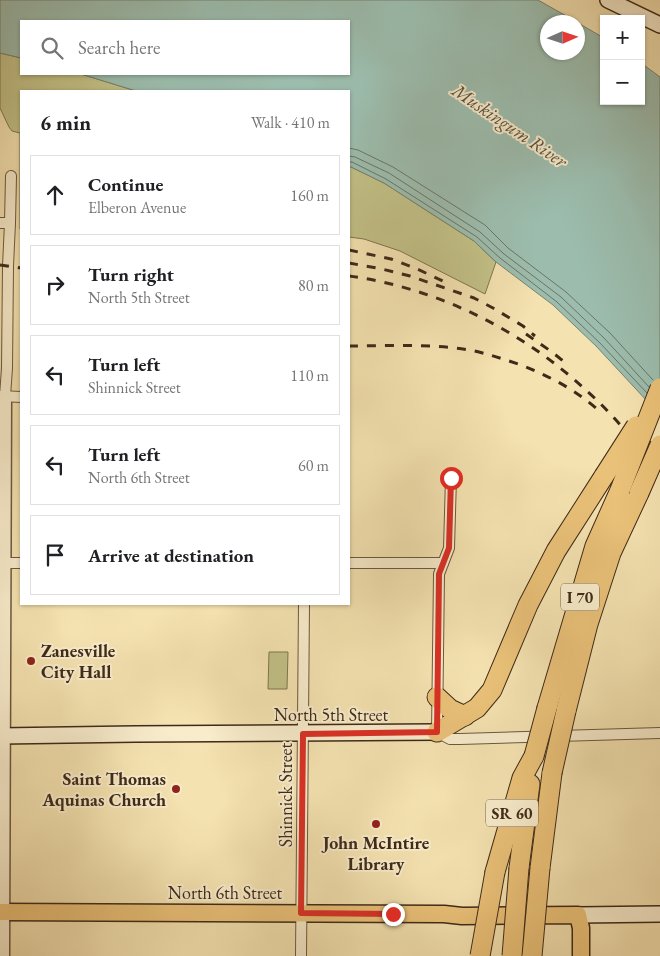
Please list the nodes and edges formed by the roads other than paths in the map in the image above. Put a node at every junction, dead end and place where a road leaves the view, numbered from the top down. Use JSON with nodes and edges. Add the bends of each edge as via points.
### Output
{"nodes":[{"id":1,"x":608,"y":0,"type":"edge"},
{"id":2,"x":660,"y":25,"type":"edge"},
{"id":3,"x":11,"y":176,"type":"dead end"},
{"id":4,"x":5,"y":223,"type":"edge"},
{"id":5,"x":659,"y":391,"type":"edge"},
{"id":6,"x":3,"y":396,"type":"edge"},
{"id":7,"x":20,"y":397,"type":"edge"},
{"id":8,"x":660,"y":445,"type":"edge"},
{"id":9,"x":451,"y":478,"type":"dead end"},
{"id":10,"x":3,"y":563,"type":"edge"},
{"id":11,"x":20,"y":563,"type":"edge"},
{"id":12,"x":350,"y":563,"type":"edge"},
{"id":13,"x":443,"y":563,"type":"junction"},
{"id":14,"x":304,"y":605,"type":"edge"},
{"id":15,"x":437,"y":697,"type":"junction"},
{"id":16,"x":465,"y":716,"type":"junction"},
{"id":17,"x":437,"y":732,"type":"junction"},
{"id":18,"x":303,"y":734,"type":"junction"},
{"id":19,"x":660,"y":734,"type":"edge"},
{"id":20,"x":2,"y":736,"type":"edge"},
{"id":21,"x":534,"y":756,"type":"junction"},
{"id":22,"x":1,"y":912,"type":"edge"},
{"id":23,"x":301,"y":913,"type":"junction"},
{"id":24,"x":660,"y":914,"type":"edge"},
{"id":25,"x":578,"y":915,"type":"junction"},
{"id":26,"x":3,"y":956,"type":"edge"},
{"id":27,"x":301,"y":956,"type":"edge"},
{"id":28,"x":480,"y":956,"type":"edge"},
{"id":29,"x":512,"y":956,"type":"edge"},
{"id":30,"x":532,"y":956,"type":"edge"},
{"id":31,"x":581,"y":956,"type":"edge"}],
"edges":[{"from":1,"to":2,"type":"main road"},
{"from":3,"to":4,"type":"street"},
{"from":4,"to":6,"type":"street","via":[[7,368]]},
{"from":5,"to":16,"type":"highway","bridge":true,"via":[[552,559],[528,605],[492,690],[477,708]]},
{"from":5,"to":21,"type":"highway","number":"I 70","bridge":true,"via":[[595,546]]},
{"from":6,"to":7,"type":"street"},
{"from":6,"to":10,"type":"street"},
{"from":8,"to":30,"type":"highway","number":"I 70","bridge":true,"via":[[611,553],[588,624],[566,710],[552,773]]},
{"from":9,"to":13,"type":"street","via":[[449,548]]},
{"from":10,"to":11,"type":"street"},
{"from":10,"to":20,"type":"street"},
{"from":12,"to":13,"type":"street"},
{"from":13,"to":15,"type":"street","via":[[439,574]]},
{"from":14,"to":18,"type":"street","name":"Shinnick Street"},
{"from":15,"to":16,"type":"highway","via":[[450,709]]},
{"from":15,"to":17,"type":"street"},
{"from":16,"to":17,"type":"highway"},
{"from":17,"to":18,"type":"main road","name":"North 5th Street"},
{"from":17,"to":19,"type":"street","name":"North 5th Street","via":[[450,739]]},
{"from":18,"to":20,"type":"main road","name":"North 5th Street"},
{"from":18,"to":23,"type":"street","name":"Shinnick Street"},
{"from":20,"to":22,"type":"street"},
{"from":21,"to":28,"type":"highway","number":"SR 60","bridge":true,"via":[[522,778],[495,872]]},
{"from":21,"to":29,"type":"highway","number":"I 70","bridge":true,"via":[[519,868]]},
{"from":22,"to":23,"type":"main road","name":"North 6th Street"},
{"from":22,"to":26,"type":"street"},
{"from":23,"to":25,"type":"main road","name":"North 6th Street"},
{"from":23,"to":27,"type":"street","name":"Shinnick Street"},
{"from":24,"to":25,"type":"main road","name":"North 6th Street"},
{"from":25,"to":31,"type":"main road"}]}
